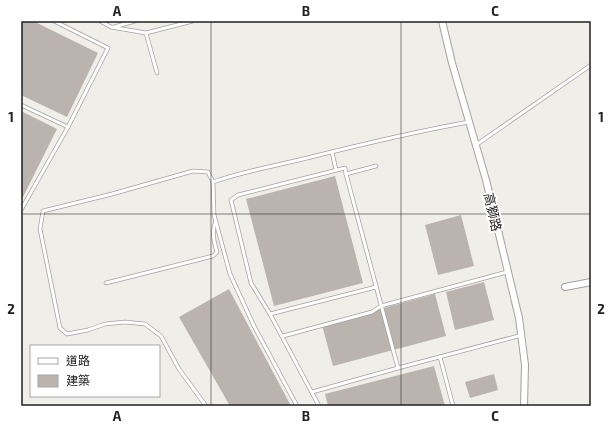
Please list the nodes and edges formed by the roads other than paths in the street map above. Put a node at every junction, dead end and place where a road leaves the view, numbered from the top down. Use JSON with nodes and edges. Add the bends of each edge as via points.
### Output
{"nodes":[{"id":1,"x":54,"y":21,"type":"edge"},
{"id":2,"x":100,"y":21,"type":"edge"},
{"id":3,"x":135,"y":21,"type":"edge"},
{"id":4,"x":193,"y":21,"type":"edge"},
{"id":5,"x":442,"y":21,"type":"edge"},
{"id":6,"x":111,"y":27,"type":"junction"},
{"id":7,"x":146,"y":33,"type":"junction"},
{"id":8,"x":591,"y":66,"type":"edge"},
{"id":9,"x":157,"y":73,"type":"dead end"},
{"id":10,"x":21,"y":105,"type":"edge"},
{"id":11,"x":469,"y":122,"type":"junction"},
{"id":12,"x":68,"y":127,"type":"junction"},
{"id":13,"x":476,"y":145,"type":"junction"},
{"id":14,"x":332,"y":152,"type":"junction"},
{"id":15,"x":376,"y":166,"type":"dead end"},
{"id":16,"x":336,"y":170,"type":"junction"},
{"id":17,"x":346,"y":174,"type":"junction"},
{"id":18,"x":213,"y":182,"type":"junction"},
{"id":19,"x":21,"y":210,"type":"edge"},
{"id":20,"x":216,"y":221,"type":"junction"},
{"id":21,"x":507,"y":272,"type":"junction"},
{"id":22,"x":591,"y":282,"type":"edge"},
{"id":23,"x":106,"y":283,"type":"dead end"},
{"id":24,"x":376,"y":287,"type":"junction"},
{"id":25,"x":565,"y":287,"type":"dead end"},
{"id":26,"x":381,"y":306,"type":"junction"},
{"id":27,"x":270,"y":314,"type":"junction"},
{"id":28,"x":522,"y":335,"type":"junction"},
{"id":29,"x":282,"y":336,"type":"junction"},
{"id":30,"x":440,"y":357,"type":"junction"},
{"id":31,"x":398,"y":368,"type":"junction"},
{"id":32,"x":312,"y":392,"type":"junction"},
{"id":33,"x":206,"y":406,"type":"edge"},
{"id":34,"x":297,"y":406,"type":"edge"},
{"id":35,"x":319,"y":406,"type":"edge"},
{"id":36,"x":453,"y":406,"type":"edge"},
{"id":37,"x":524,"y":406,"type":"edge"}],
"edges":[{"from":1,"to":12,"type":"lane","via":[[108,48]]},
{"from":2,"to":6,"type":"lane"},
{"from":3,"to":6,"type":"lane"},
{"from":4,"to":7,"type":"lane"},
{"from":5,"to":11,"type":"street","name":"高獅路"},
{"from":6,"to":7,"type":"lane"},
{"from":7,"to":9,"type":"lane"},
{"from":8,"to":13,"type":"lane"},
{"from":10,"to":12,"type":"lane"},
{"from":11,"to":13,"type":"street","name":"高獅路"},
{"from":11,"to":14,"type":"lane","via":[[432,128]]},
{"from":12,"to":19,"type":"lane"},
{"from":13,"to":21,"type":"street","name":"高獅路"},
{"from":14,"to":16,"type":"lane"},
{"from":14,"to":18,"type":"lane","via":[[232,175]]},
{"from":15,"to":17,"type":"lane"},
{"from":16,"to":17,"type":"lane","via":[[345,168]]},
{"from":16,"to":27,"type":"lane","via":[[238,195],[231,200],[252,283]]},
{"from":17,"to":24,"type":"lane"},
{"from":18,"to":20,"type":"lane"},
{"from":18,"to":33,"type":"lane","via":[[208,172],[193,171],[43,211],[40,229],[60,328],[67,334],[105,324],[144,324],[162,336],[179,369]]},
{"from":20,"to":23,"type":"lane","via":[[213,227],[217,252],[213,256]]},
{"from":20,"to":34,"type":"lane","via":[[230,274],[254,326]]},
{"from":21,"to":26,"type":"lane"},
{"from":21,"to":28,"type":"street","name":"高獅路"},
{"from":22,"to":25,"type":"street"},
{"from":24,"to":26,"type":"lane"},
{"from":24,"to":27,"type":"lane"},
{"from":26,"to":29,"type":"lane","via":[[372,312]]},
{"from":26,"to":31,"type":"lane"},
{"from":27,"to":29,"type":"lane"},
{"from":28,"to":30,"type":"lane"},
{"from":28,"to":37,"type":"street","name":"高獅路","via":[[525,365]]},
{"from":29,"to":32,"type":"lane"},
{"from":30,"to":31,"type":"lane"},
{"from":30,"to":36,"type":"lane"},
{"from":31,"to":32,"type":"lane"},
{"from":32,"to":35,"type":"lane"}]}
